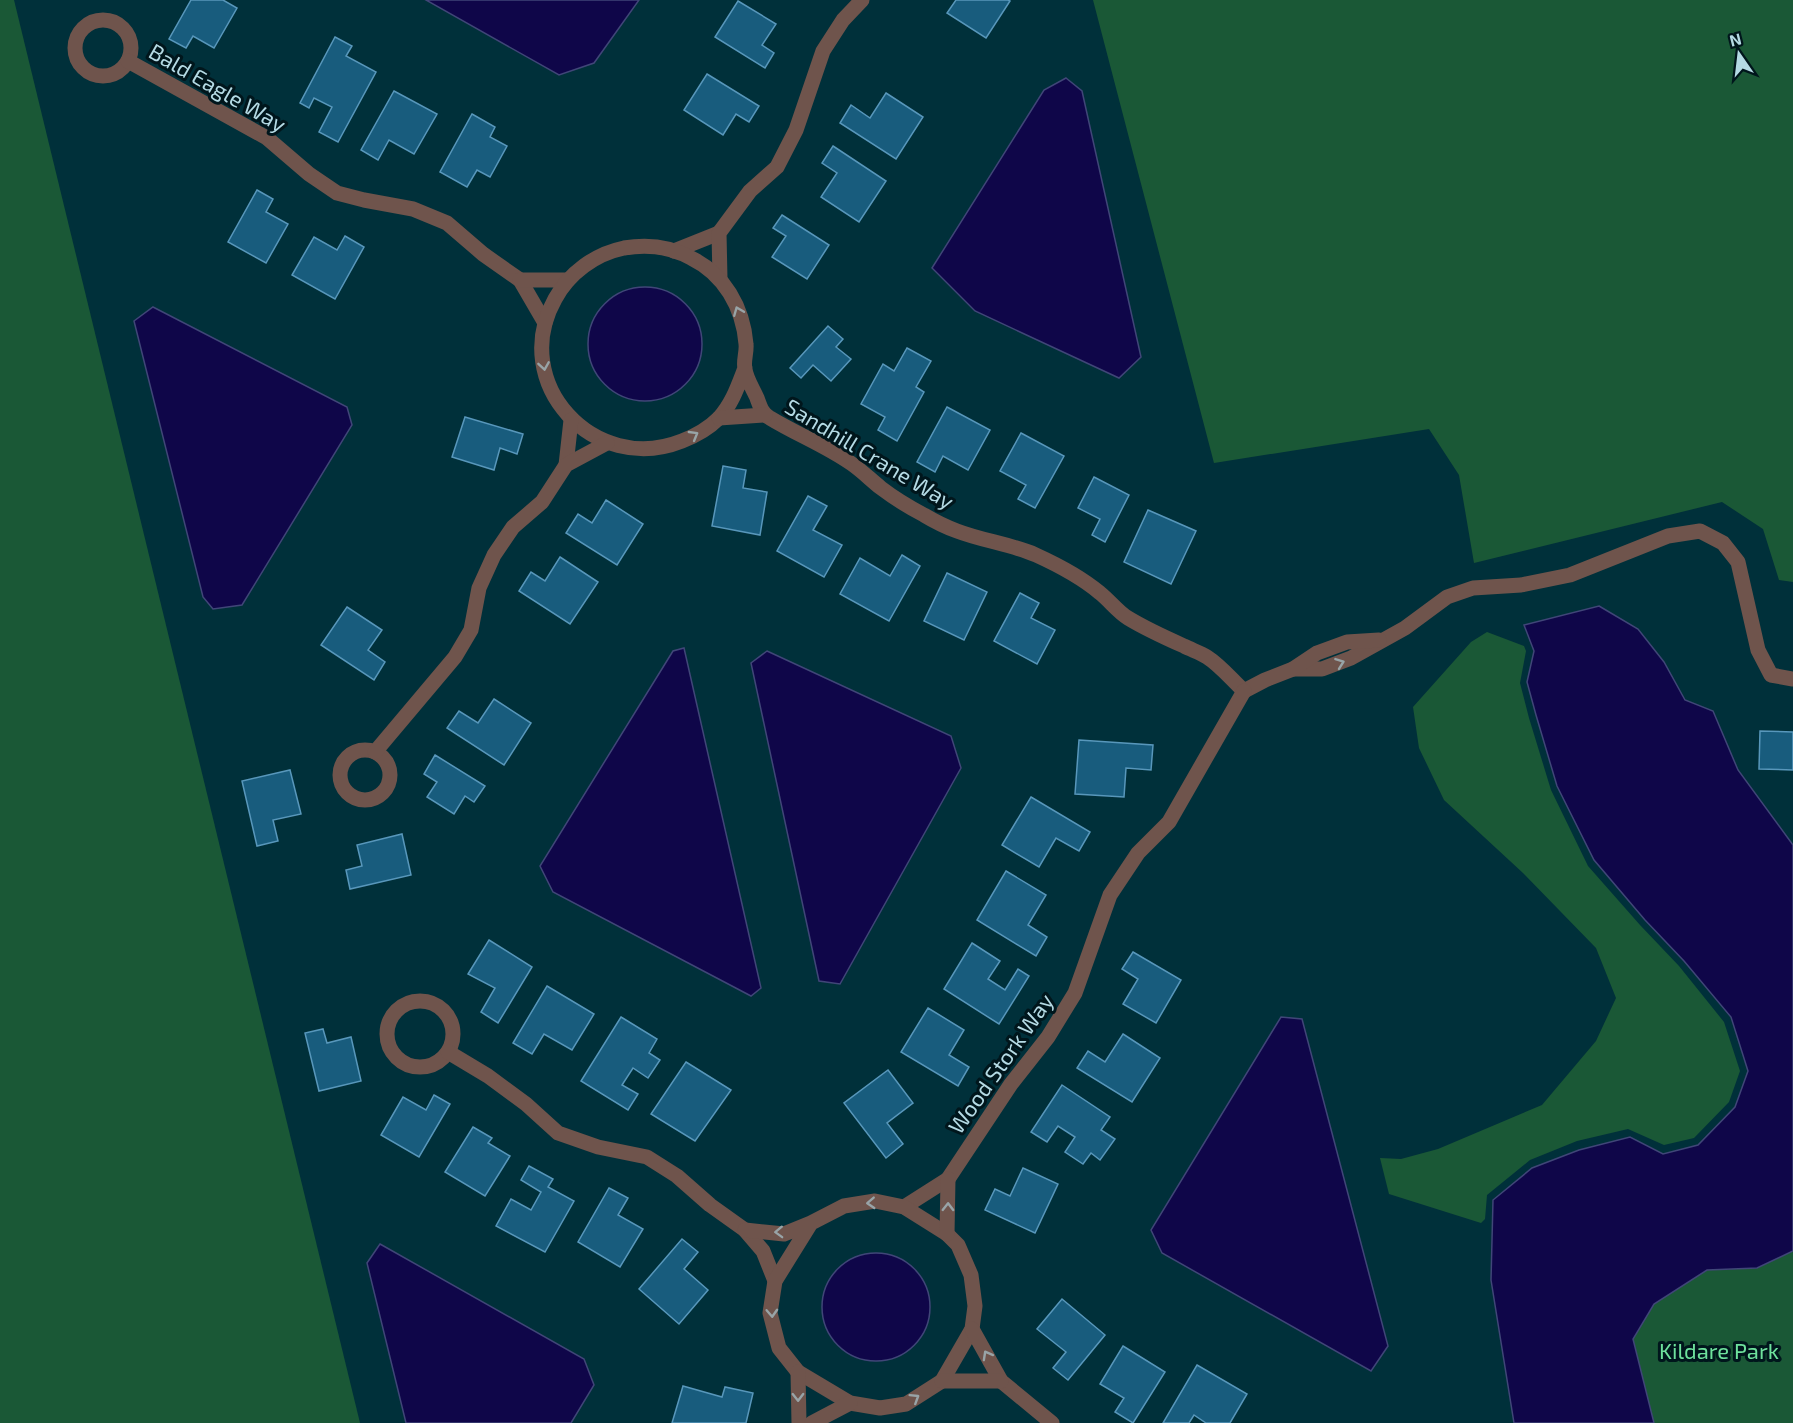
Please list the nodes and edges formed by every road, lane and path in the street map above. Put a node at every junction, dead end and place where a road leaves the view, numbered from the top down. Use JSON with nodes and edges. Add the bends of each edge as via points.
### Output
{"nodes":[{"id":1,"x":862,"y":0,"type":"edge"},
{"id":2,"x":128,"y":61,"type":"dead end"},
{"id":3,"x":719,"y":233,"type":"junction"},
{"id":4,"x":674,"y":250,"type":"junction"},
{"id":5,"x":720,"y":279,"type":"junction"},
{"id":6,"x":520,"y":280,"type":"junction"},
{"id":7,"x":568,"y":280,"type":"junction"},
{"id":8,"x":545,"y":323,"type":"junction"},
{"id":9,"x":744,"y":368,"type":"junction"},
{"id":10,"x":765,"y":415,"type":"junction"},
{"id":11,"x":719,"y":418,"type":"junction"},
{"id":12,"x":571,"y":420,"type":"junction"},
{"id":13,"x":608,"y":443,"type":"junction"},
{"id":14,"x":566,"y":465,"type":"junction"},
{"id":15,"x":1793,"y":679,"type":"edge"},
{"id":16,"x":1244,"y":691,"type":"junction"},
{"id":17,"x":375,"y":752,"type":"dead end"},
{"id":18,"x":448,"y":1052,"type":"junction"},
{"id":19,"x":948,"y":1179,"type":"junction"},
{"id":20,"x":904,"y":1207,"type":"junction"},
{"id":21,"x":811,"y":1223,"type":"junction"},
{"id":22,"x":745,"y":1230,"type":"junction"},
{"id":23,"x":947,"y":1234,"type":"junction"},
{"id":24,"x":774,"y":1281,"type":"junction"},
{"id":25,"x":972,"y":1329,"type":"junction"},
{"id":26,"x":798,"y":1372,"type":"junction"},
{"id":27,"x":942,"y":1381,"type":"junction"},
{"id":28,"x":1001,"y":1381,"type":"junction"},
{"id":29,"x":850,"y":1403,"type":"junction"},
{"id":30,"x":799,"y":1423,"type":"edge"},
{"id":31,"x":812,"y":1423,"type":"edge"},
{"id":32,"x":1052,"y":1423,"type":"edge"}],
"edges":[{"from":1,"to":3,"type":"street","via":[[823,51],[796,130],[777,167],[750,191]]},
{"from":2,"to":6,"type":"street","name":"Bald Eagle Way","via":[[267,138],[337,193],[413,208],[447,223]]},
{"from":3,"to":4,"type":"street"},
{"from":3,"to":5,"type":"street"},
{"from":4,"to":5,"type":"street"},
{"from":4,"to":7,"type":"street","via":[[642,246],[611,252],[592,260]]},
{"from":9,"to":5,"type":"street","one_way":true,"via":[[742,321]]},
{"from":6,"to":7,"type":"street"},
{"from":6,"to":8,"type":"street","name":"Bald Eagle Way"},
{"from":7,"to":8,"type":"street"},
{"from":8,"to":12,"type":"street","one_way":true,"via":[[545,375],[555,399]]},
{"from":9,"to":10,"type":"street","name":"Sandhill Crane Way"},
{"from":9,"to":11,"type":"street","via":[[735,395]]},
{"from":10,"to":11,"type":"street"},
{"from":10,"to":16,"type":"street","name":"Sandhill Crane Way","via":[[851,463],[883,490],[958,532],[1033,553],[1065,568],[1125,617],[1207,657]]},
{"from":13,"to":11,"type":"street","one_way":true,"via":[[637,450],[667,447],[695,436]]},
{"from":12,"to":13,"type":"street"},
{"from":12,"to":14,"type":"street"},
{"from":13,"to":14,"type":"street"},
{"from":14,"to":17,"type":"street","via":[[542,502],[513,527],[494,555],[479,588],[471,630],[455,657]]},
{"from":15,"to":16,"type":"street","via":[[1771,675],[1758,650],[1738,562],[1723,543],[1700,531],[1668,537],[1570,575],[1521,585],[1473,588],[1447,597],[1406,628],[1351,658],[1322,669],[1293,669]]},
{"from":16,"to":19,"type":"street","name":"Wood Stork Way","via":[[1169,822],[1138,853],[1110,895],[1076,993]]},
{"from":18,"to":18,"type":"street","via":[[453,1041],[450,1018],[430,1002],[407,1003],[388,1023],[389,1046],[411,1065],[434,1064]]},
{"from":18,"to":22,"type":"street","via":[[488,1076],[558,1134],[647,1157]]},
{"from":19,"to":20,"type":"street","name":"Wood Stork Way"},
{"from":23,"to":19,"type":"street","one_way":true},
{"from":20,"to":21,"type":"street","one_way":true,"via":[[876,1201],[844,1206]]},
{"from":20,"to":23,"type":"street"},
{"from":21,"to":22,"type":"street","one_way":true,"via":[[784,1234]]},
{"from":21,"to":24,"type":"street"},
{"from":22,"to":24,"type":"street","via":[[763,1251]]},
{"from":23,"to":25,"type":"street","via":[[958,1245],[971,1275],[975,1306]]},
{"from":24,"to":26,"type":"street","one_way":true,"via":[[770,1313],[776,1336],[779,1347]]},
{"from":25,"to":27,"type":"street"},
{"from":28,"to":25,"type":"street","one_way":true},
{"from":26,"to":29,"type":"street"},
{"from":26,"to":30,"type":"street","one_way":true},
{"from":27,"to":28,"type":"street"},
{"from":29,"to":27,"type":"street","one_way":true,"via":[[880,1408],[906,1404]]},
{"from":28,"to":32,"type":"street"},
{"from":29,"to":31,"type":"street"}]}
